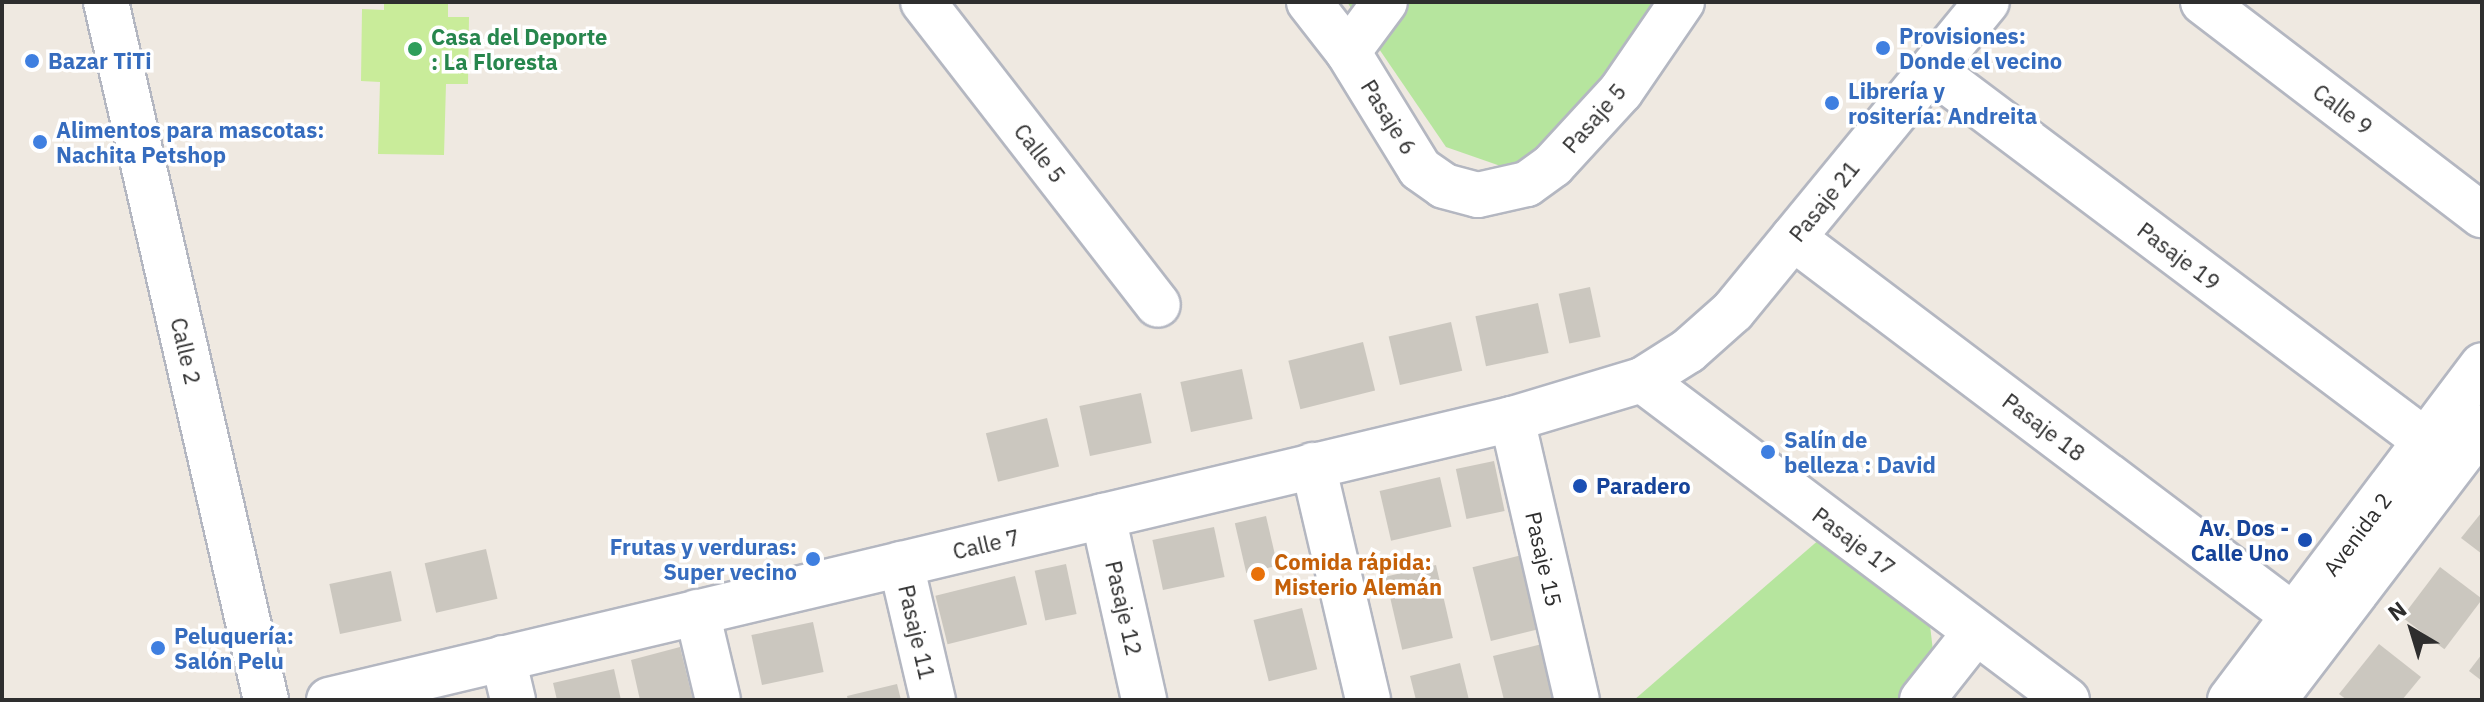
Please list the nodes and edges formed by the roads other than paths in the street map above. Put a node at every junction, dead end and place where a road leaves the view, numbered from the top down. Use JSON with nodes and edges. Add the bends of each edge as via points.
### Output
{"nodes":[{"id":1,"x":106,"y":2,"type":"edge"},
{"id":2,"x":923,"y":2,"type":"edge"},
{"id":3,"x":1309,"y":2,"type":"edge"},
{"id":4,"x":1385,"y":2,"type":"edge"},
{"id":5,"x":1682,"y":2,"type":"edge"},
{"id":6,"x":1987,"y":2,"type":"edge"},
{"id":7,"x":2203,"y":2,"type":"edge"},
{"id":8,"x":1348,"y":52,"type":"junction"},
{"id":9,"x":1932,"y":70,"type":"junction"},
{"id":10,"x":1478,"y":195,"type":"joint"},
{"id":11,"x":2482,"y":215,"type":"edge"},
{"id":12,"x":1793,"y":238,"type":"junction"},
{"id":13,"x":1158,"y":305,"type":"dead end"},
{"id":14,"x":2482,"y":365,"type":"edge"},
{"id":15,"x":1642,"y":380,"type":"junction"},
{"id":16,"x":1512,"y":419,"type":"junction"},
{"id":17,"x":2482,"y":427,"type":"edge"},
{"id":18,"x":2427,"y":442,"type":"junction"},
{"id":19,"x":1313,"y":465,"type":"junction"},
{"id":20,"x":1103,"y":516,"type":"junction"},
{"id":21,"x":901,"y":564,"type":"junction"},
{"id":22,"x":697,"y":612,"type":"junction"},
{"id":23,"x":2294,"y":616,"type":"junction"},
{"id":24,"x":1975,"y":633,"type":"junction"},
{"id":25,"x":503,"y":658,"type":"junction"},
{"id":26,"x":2264,"y":693,"type":"edge"},
{"id":27,"x":266,"y":700,"type":"edge"},
{"id":28,"x":329,"y":700,"type":"edge"},
{"id":29,"x":513,"y":700,"type":"edge"},
{"id":30,"x":718,"y":700,"type":"edge"},
{"id":31,"x":933,"y":700,"type":"edge"},
{"id":32,"x":1144,"y":700,"type":"edge"},
{"id":33,"x":1368,"y":700,"type":"edge"},
{"id":34,"x":1577,"y":700,"type":"edge"},
{"id":35,"x":1922,"y":700,"type":"edge"},
{"id":36,"x":2067,"y":700,"type":"edge"}],
"edges":[{"from":1,"to":27,"type":"street","name":"Calle 2"},
{"from":2,"to":13,"type":"street","name":"Calle 5"},
{"from":3,"to":8,"type":"street","name":"Pasaje 6"},
{"from":4,"to":8,"type":"street"},
{"from":5,"to":10,"type":"street","name":"Pasaje 5","via":[[1621,91],[1553,165],[1527,184]]},
{"from":6,"to":9,"type":"street","name":"Pasaje 21"},
{"from":7,"to":11,"type":"street","name":"Calle 9"},
{"from":8,"to":10,"type":"street","name":"Pasaje 6","via":[[1420,169],[1444,186]]},
{"from":9,"to":12,"type":"street","name":"Pasaje 21"},
{"from":9,"to":18,"type":"street","name":"Pasaje 19"},
{"from":12,"to":15,"type":"street","name":"Pasaje 21","via":[[1712,332]]},
{"from":12,"to":23,"type":"street","name":"Pasaje 18"},
{"from":14,"to":18,"type":"street","name":"Avenida 2"},
{"from":15,"to":16,"type":"street","name":"Calle 7"},
{"from":15,"to":24,"type":"street","name":"Pasaje 17"},
{"from":16,"to":19,"type":"street","name":"Calle 7"},
{"from":16,"to":34,"type":"street","name":"Pasaje 15"},
{"from":17,"to":26,"type":"street","name":"Avenida 2"},
{"from":18,"to":23,"type":"street","name":"Avenida 2"},
{"from":19,"to":20,"type":"street","name":"Calle 7"},
{"from":19,"to":33,"type":"street"},
{"from":20,"to":21,"type":"street","name":"Calle 7"},
{"from":20,"to":32,"type":"street","name":"Pasaje 12"},
{"from":21,"to":22,"type":"street","name":"Calle 7"},
{"from":21,"to":31,"type":"street","name":"Pasaje 11"},
{"from":22,"to":25,"type":"street","name":"Calle 7"},
{"from":22,"to":30,"type":"street"},
{"from":23,"to":26,"type":"street","name":"Avenida 2"},
{"from":24,"to":35,"type":"street"},
{"from":24,"to":36,"type":"street","name":"Pasaje 17"},
{"from":25,"to":28,"type":"street","name":"Calle 7"},
{"from":25,"to":29,"type":"street"}]}
